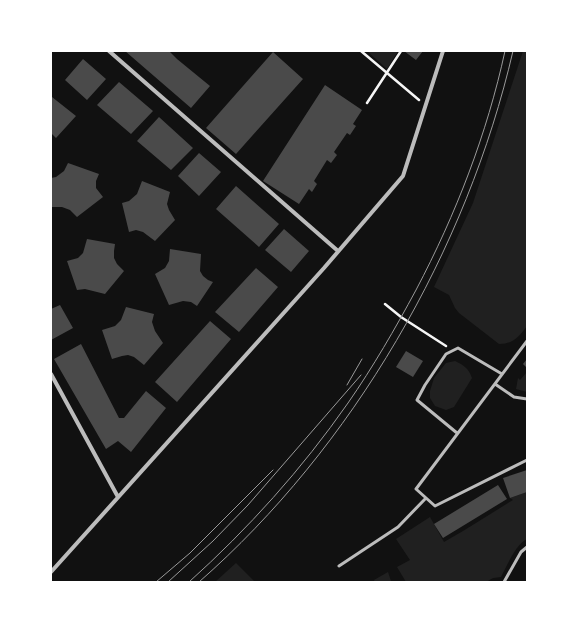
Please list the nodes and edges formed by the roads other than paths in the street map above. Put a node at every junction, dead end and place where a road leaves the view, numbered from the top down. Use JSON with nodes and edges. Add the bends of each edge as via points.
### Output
{"nodes":[{"id":1,"x":109,"y":51,"type":"edge"},
{"id":2,"x":443,"y":51,"type":"edge"},
{"id":3,"x":338,"y":251,"type":"junction"},
{"id":4,"x":527,"y":341,"type":"edge"},
{"id":5,"x":51,"y":374,"type":"edge"},
{"id":6,"x":502,"y":374,"type":"junction"},
{"id":7,"x":495,"y":384,"type":"junction"},
{"id":8,"x":527,"y":399,"type":"edge"},
{"id":9,"x":458,"y":433,"type":"junction"},
{"id":10,"x":527,"y":460,"type":"edge"},
{"id":11,"x":118,"y":497,"type":"junction"},
{"id":12,"x":426,"y":498,"type":"junction"},
{"id":13,"x":527,"y":547,"type":"edge"},
{"id":14,"x":339,"y":566,"type":"dead end"},
{"id":15,"x":51,"y":572,"type":"edge"},
{"id":16,"x":504,"y":582,"type":"edge"}],
"edges":[{"from":1,"to":3,"type":"street"},
{"from":2,"to":3,"type":"street","via":[[403,176]]},
{"from":3,"to":11,"type":"street"},
{"from":4,"to":6,"type":"lane"},
{"from":5,"to":11,"type":"street"},
{"from":6,"to":7,"type":"lane"},
{"from":6,"to":9,"type":"lane","via":[[458,348],[446,354],[417,400]]},
{"from":7,"to":8,"type":"lane","via":[[514,397]]},
{"from":7,"to":9,"type":"lane"},
{"from":9,"to":12,"type":"lane","via":[[416,489]]},
{"from":10,"to":12,"type":"lane","via":[[435,506]]},
{"from":11,"to":15,"type":"street"},
{"from":12,"to":14,"type":"lane","via":[[398,527]]},
{"from":13,"to":16,"type":"lane","via":[[521,552]]}]}
